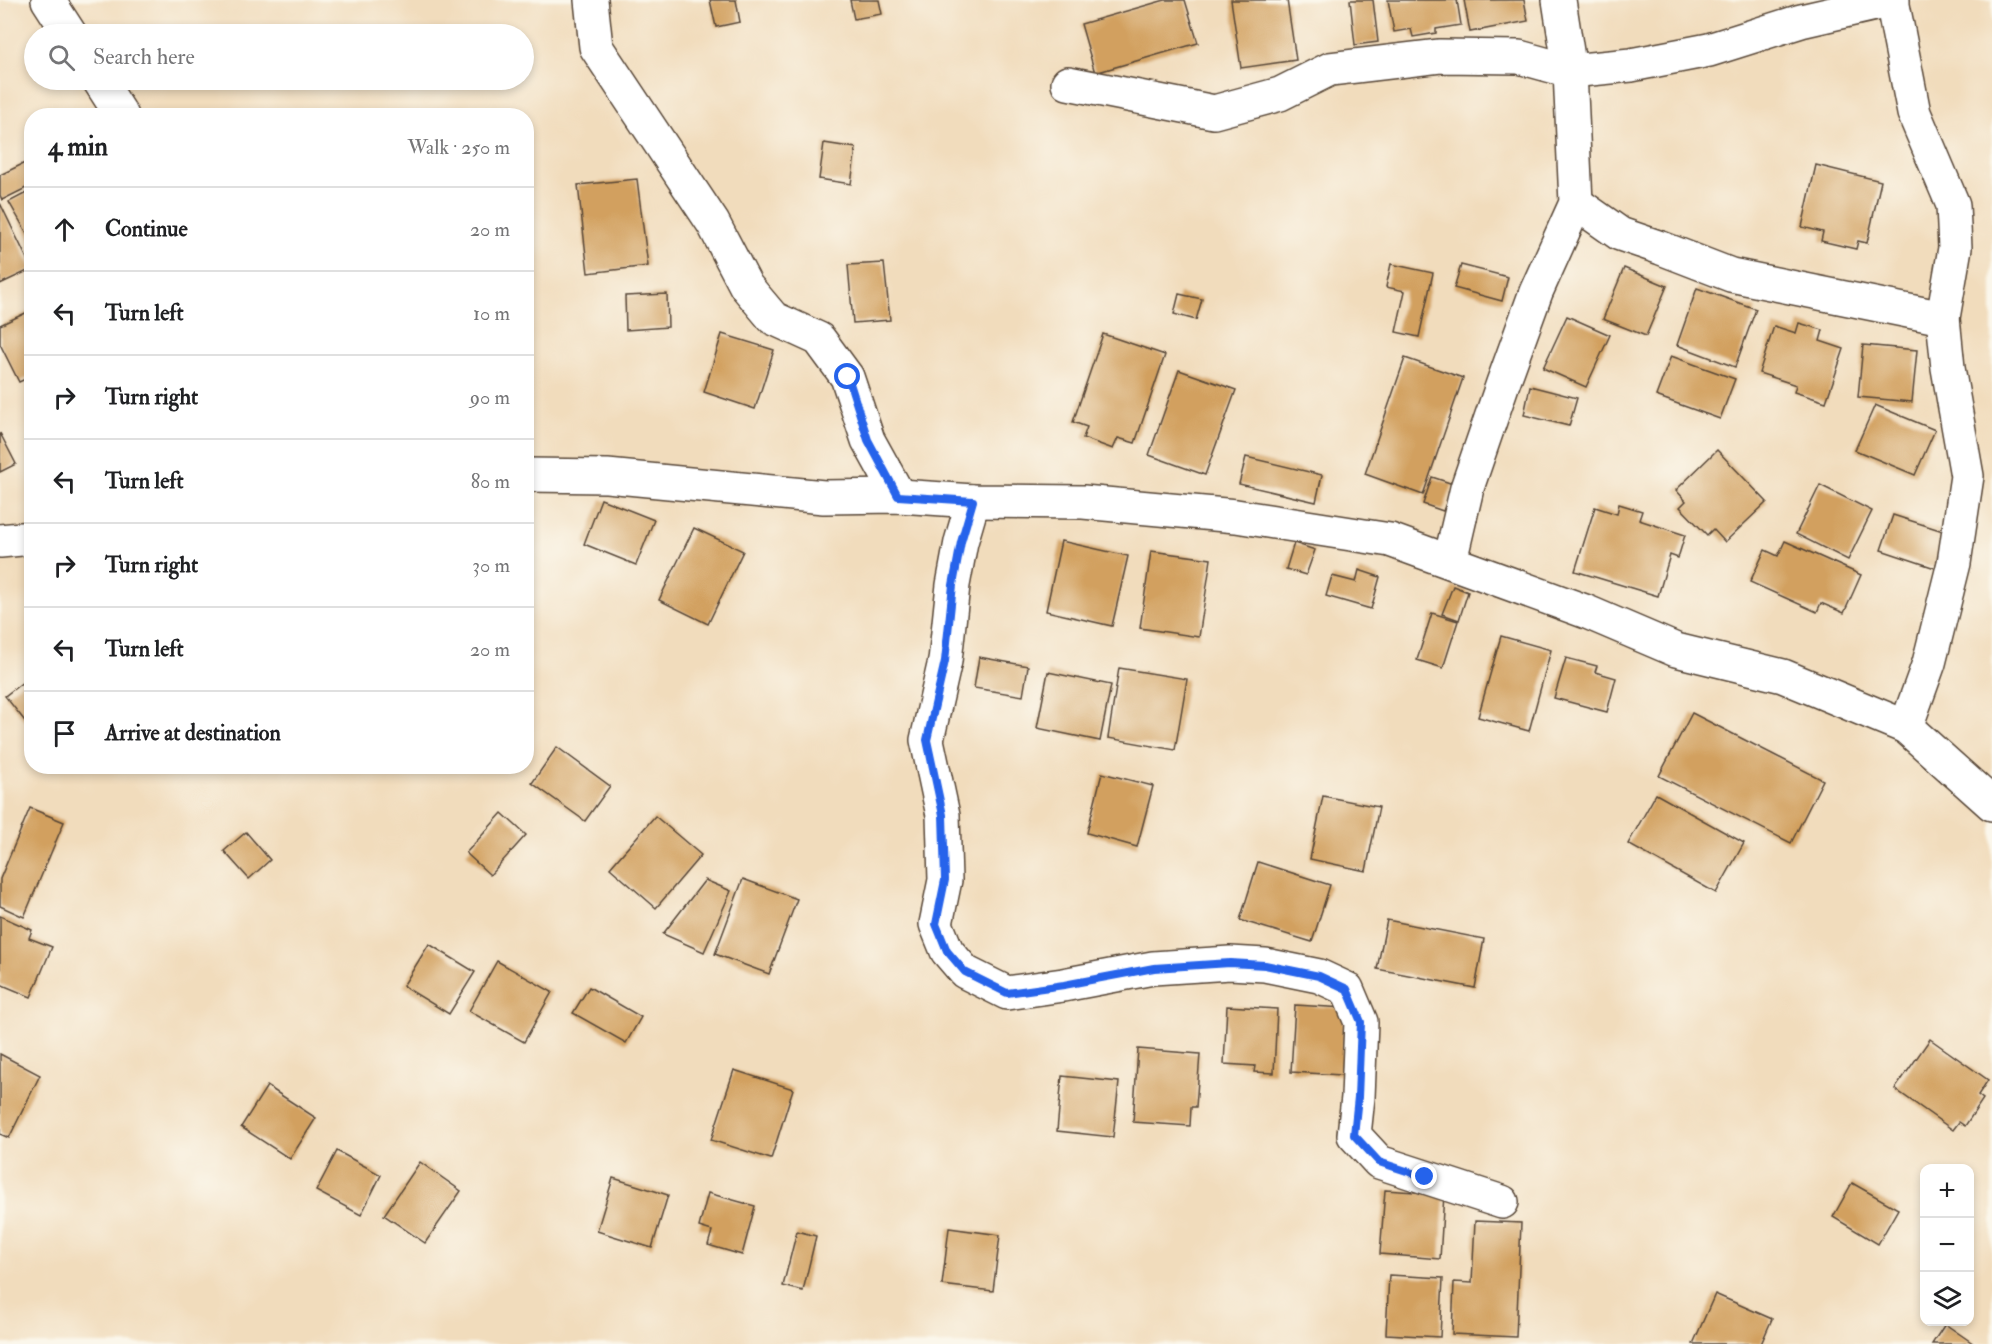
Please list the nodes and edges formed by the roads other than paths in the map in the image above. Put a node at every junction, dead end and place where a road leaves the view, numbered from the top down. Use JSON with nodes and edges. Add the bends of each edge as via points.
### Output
{"nodes":[{"id":1,"x":48,"y":0,"type":"edge"},
{"id":2,"x":591,"y":0,"type":"edge"},
{"id":3,"x":1559,"y":0,"type":"edge"},
{"id":4,"x":1892,"y":0,"type":"edge"},
{"id":5,"x":64,"y":24,"type":"edge"},
{"id":6,"x":1570,"y":71,"type":"junction"},
{"id":7,"x":1068,"y":83,"type":"dead end"},
{"id":8,"x":105,"y":90,"type":"edge"},
{"id":9,"x":117,"y":108,"type":"edge"},
{"id":10,"x":1576,"y":203,"type":"junction"},
{"id":11,"x":1943,"y":318,"type":"junction"},
{"id":12,"x":534,"y":475,"type":"edge"},
{"id":13,"x":898,"y":496,"type":"junction"},
{"id":14,"x":973,"y":501,"type":"junction"},
{"id":15,"x":24,"y":539,"type":"edge"},
{"id":16,"x":0,"y":541,"type":"edge"},
{"id":17,"x":1450,"y":561,"type":"junction"},
{"id":18,"x":1906,"y":727,"type":"junction"},
{"id":19,"x":1992,"y":804,"type":"edge"},
{"id":20,"x":1502,"y":1202,"type":"dead end"}],
"edges":[{"from":1,"to":5,"type":"street"},
{"from":2,"to":13,"type":"street","via":[[596,47],[713,223],[746,286],[773,318],[819,339],[848,377],[868,440]]},
{"from":3,"to":6,"type":"street"},
{"from":4,"to":6,"type":"street","via":[[1801,21],[1709,50],[1631,65]]},
{"from":4,"to":11,"type":"street","via":[[1914,113],[1953,205],[1955,248]]},
{"from":6,"to":7,"type":"street","via":[[1519,57],[1429,57],[1330,69],[1280,94],[1214,112]]},
{"from":6,"to":10,"type":"street"},
{"from":8,"to":9,"type":"street"},
{"from":10,"to":11,"type":"street","via":[[1620,234],[1731,275]]},
{"from":10,"to":17,"type":"street","via":[[1536,292],[1503,383],[1467,488]]},
{"from":11,"to":18,"type":"street","via":[[1967,476],[1954,563],[1929,663]]},
{"from":12,"to":13,"type":"street","via":[[607,476],[824,497]]},
{"from":13,"to":14,"type":"street"},
{"from":14,"to":17,"type":"street","via":[[1083,502],[1236,516],[1390,540]]},
{"from":14,"to":20,"type":"street","via":[[961,542],[945,661],[927,740],[943,815],[945,880],[936,924],[947,951],[965,972],[1007,993],[1154,968],[1230,963],[1265,965],[1328,980],[1347,989],[1361,1022],[1354,1135],[1379,1162]]},
{"from":15,"to":16,"type":"street"},
{"from":17,"to":18,"type":"street","via":[[1676,650],[1784,676]]},
{"from":18,"to":19,"type":"street"}]}
